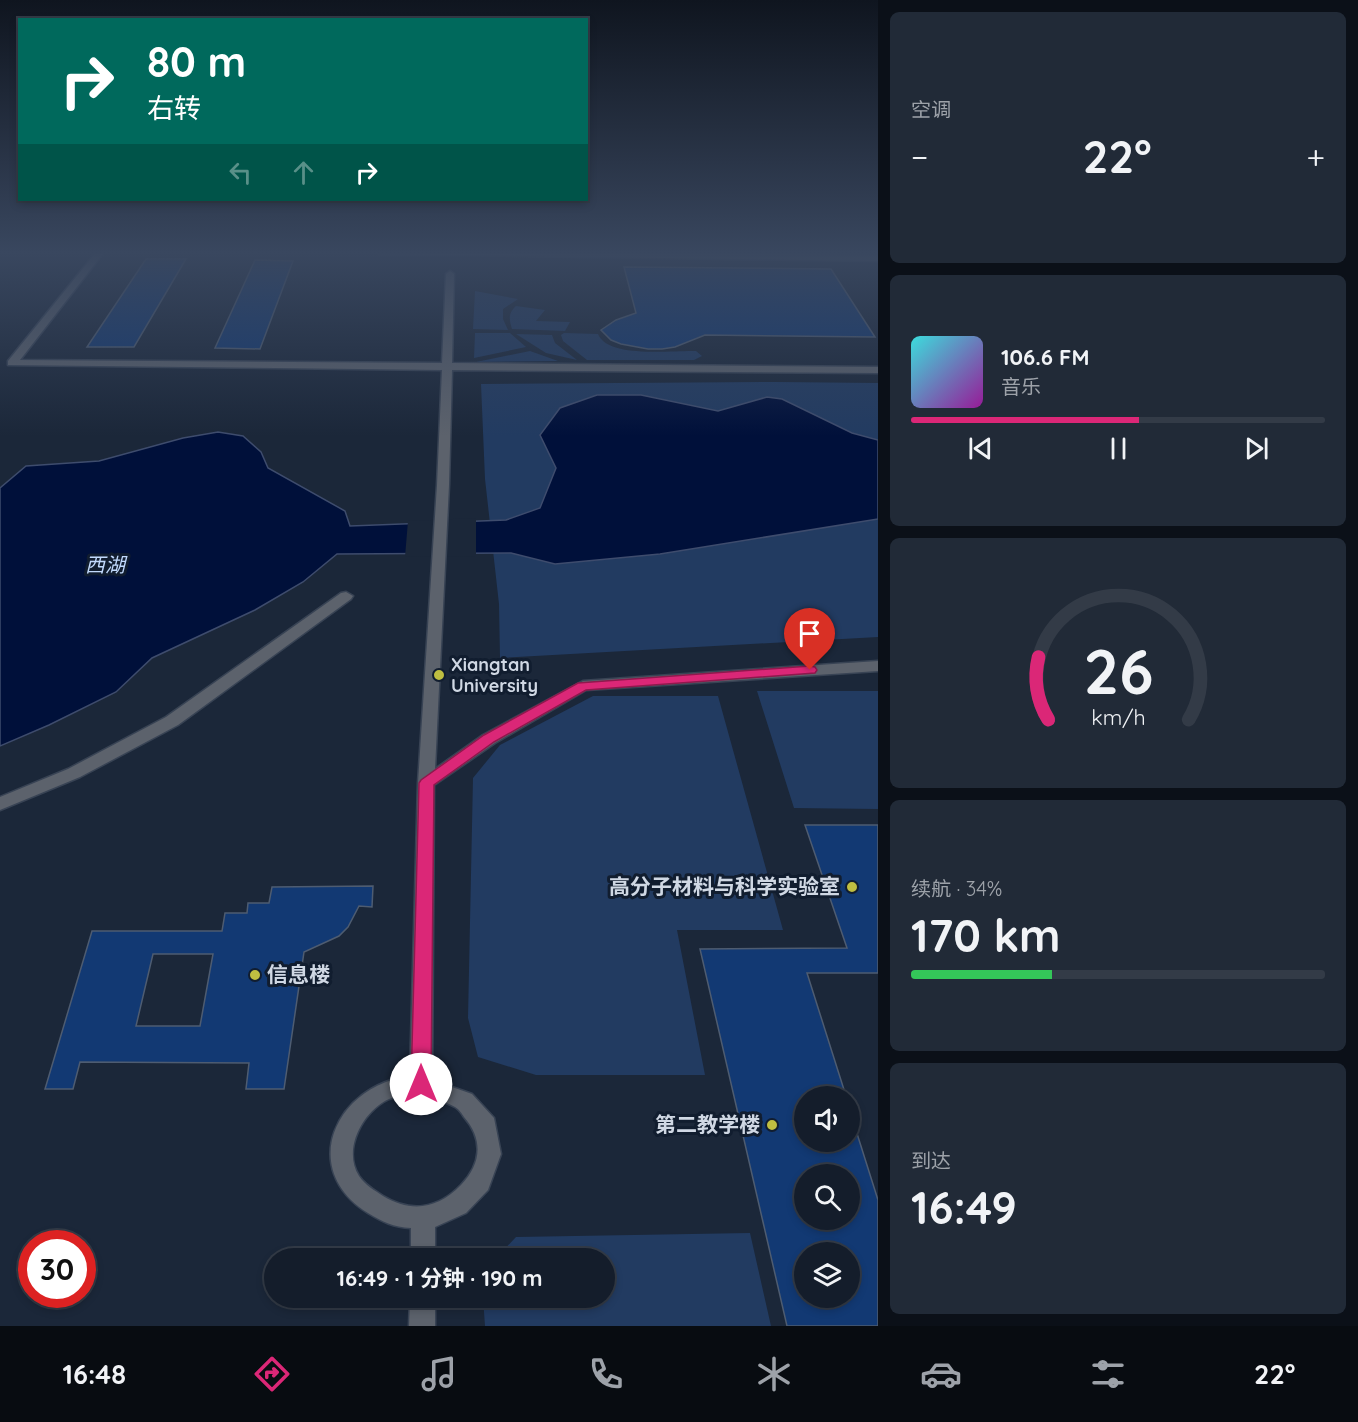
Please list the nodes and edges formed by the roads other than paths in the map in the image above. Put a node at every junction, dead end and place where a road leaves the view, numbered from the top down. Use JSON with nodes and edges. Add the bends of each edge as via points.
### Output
{"nodes":[{"id":1,"x":52,"y":313,"type":"edge"},
{"id":2,"x":449,"y":313,"type":"edge"},
{"id":3,"x":448,"y":368,"type":"junction"},
{"id":4,"x":878,"y":370,"type":"edge"},
{"id":5,"x":346,"y":596,"type":"dead end"},
{"id":6,"x":878,"y":666,"type":"edge"},
{"id":7,"x":426,"y":783,"type":"junction"},
{"id":8,"x":0,"y":804,"type":"edge"},
{"id":9,"x":421,"y":1084,"type":"junction"},
{"id":10,"x":423,"y":1218,"type":"junction"},
{"id":11,"x":423,"y":1248,"type":"edge"},
{"id":12,"x":423,"y":1308,"type":"edge"},
{"id":13,"x":422,"y":1326,"type":"edge"}],
"edges":[{"from":1,"to":3,"type":"street","via":[[12,363]]},
{"from":2,"to":3,"type":"street"},
{"from":3,"to":4,"type":"street"},
{"from":3,"to":7,"type":"street"},
{"from":5,"to":8,"type":"street","via":[[172,722],[74,773]]},
{"from":6,"to":7,"type":"street","via":[[583,686],[489,738]]},
{"from":7,"to":9,"type":"street"},
{"from":9,"to":10,"type":"street","via":[[459,1096],[474,1108],[492,1147],[480,1183],[466,1200],[446,1212]]},
{"from":9,"to":10,"type":"street","via":[[398,1086],[359,1108],[347,1126],[341,1147],[344,1170],[355,1190],[372,1207],[397,1216]]},
{"from":10,"to":11,"type":"street"},
{"from":12,"to":13,"type":"street"}]}
